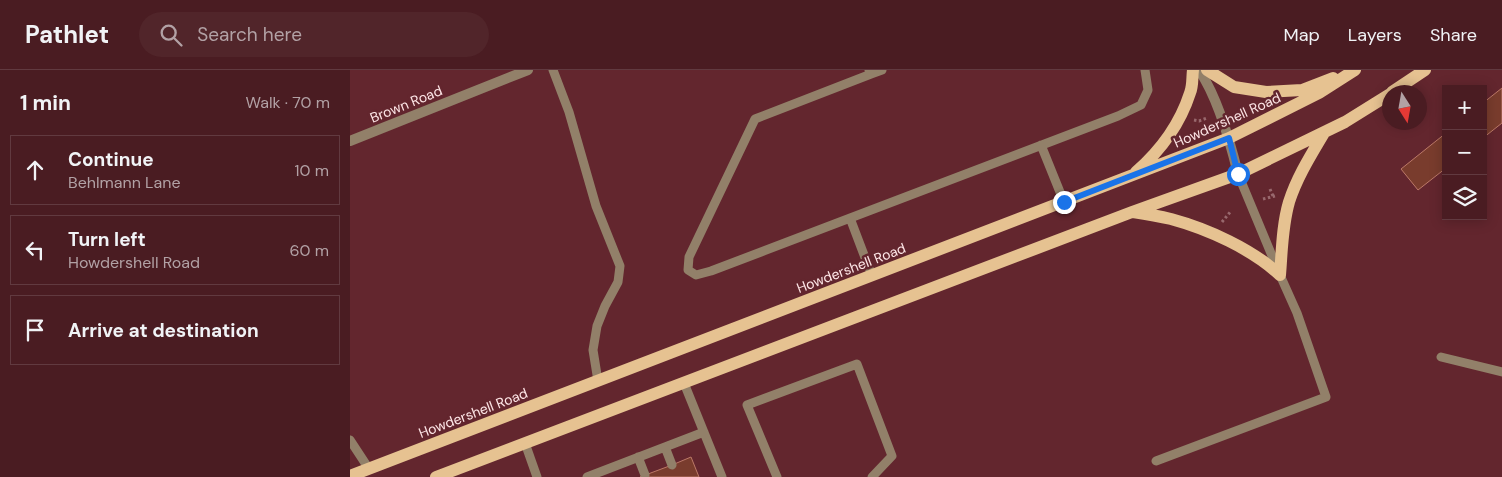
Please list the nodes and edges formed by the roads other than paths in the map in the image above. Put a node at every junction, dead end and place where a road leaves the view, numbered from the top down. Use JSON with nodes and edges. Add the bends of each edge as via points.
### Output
{"nodes":[{"id":1,"x":528,"y":70,"type":"edge"},
{"id":2,"x":553,"y":70,"type":"edge"},
{"id":3,"x":882,"y":70,"type":"edge"},
{"id":4,"x":1145,"y":70,"type":"edge"},
{"id":5,"x":1193,"y":70,"type":"edge"},
{"id":6,"x":1199,"y":70,"type":"edge"},
{"id":7,"x":1207,"y":70,"type":"edge"},
{"id":8,"x":1354,"y":70,"type":"edge"},
{"id":9,"x":1425,"y":70,"type":"edge"},
{"id":10,"x":870,"y":72,"type":"edge"},
{"id":11,"x":1403,"y":85,"type":"edge"},
{"id":12,"x":1382,"y":99,"type":"edge"},
{"id":13,"x":1324,"y":133,"type":"junction"},
{"id":14,"x":1229,"y":138,"type":"junction"},
{"id":15,"x":350,"y":141,"type":"edge"},
{"id":16,"x":1041,"y":145,"type":"junction"},
{"id":17,"x":1238,"y":174,"type":"junction"},
{"id":18,"x":1132,"y":176,"type":"junction"},
{"id":19,"x":1064,"y":202,"type":"junction"},
{"id":20,"x":1132,"y":212,"type":"junction"},
{"id":21,"x":850,"y":218,"type":"junction"},
{"id":22,"x":1280,"y":275,"type":"junction"},
{"id":23,"x":872,"y":276,"type":"junction"},
{"id":24,"x":1441,"y":357,"type":"dead end"},
{"id":25,"x":1502,"y":372,"type":"edge"},
{"id":26,"x":598,"y":381,"type":"junction"},
{"id":27,"x":684,"y":383,"type":"junction"},
{"id":28,"x":704,"y":432,"type":"junction"},
{"id":29,"x":350,"y":440,"type":"edge"},
{"id":30,"x":525,"y":443,"type":"junction"},
{"id":31,"x":665,"y":447,"type":"junction"},
{"id":32,"x":638,"y":457,"type":"junction"},
{"id":33,"x":1156,"y":461,"type":"dead end"},
{"id":34,"x":672,"y":465,"type":"dead end"},
{"id":35,"x":612,"y":468,"type":"junction"},
{"id":36,"x":369,"y":469,"type":"junction"},
{"id":37,"x":645,"y":475,"type":"dead end"},
{"id":38,"x":350,"y":476,"type":"edge"},
{"id":39,"x":436,"y":477,"type":"edge"},
{"id":40,"x":537,"y":477,"type":"edge"},
{"id":41,"x":587,"y":477,"type":"edge"},
{"id":42,"x":615,"y":477,"type":"edge"},
{"id":43,"x":722,"y":477,"type":"edge"},
{"id":44,"x":776,"y":477,"type":"edge"},
{"id":45,"x":872,"y":477,"type":"edge"}],
"edges":[{"from":1,"to":15,"type":"street","name":"Brown Road"},
{"from":2,"to":26,"type":"lane","via":[[569,112],[596,206],[620,266],[618,282],[597,326],[593,350]]},
{"from":3,"to":10,"type":"lane"},
{"from":4,"to":16,"type":"lane","via":[[1148,90],[1141,105]]},
{"from":5,"to":18,"type":"main road","via":[[1191,92],[1173,129],[1160,148]]},
{"from":6,"to":14,"type":"street"},
{"from":7,"to":8,"type":"main road","via":[[1234,87],[1266,92],[1302,90]]},
{"from":8,"to":14,"type":"main road","name":"Howdershell Road","via":[[1319,94]]},
{"from":9,"to":11,"type":"main road"},
{"from":10,"to":21,"type":"lane","via":[[755,119],[689,257],[688,270],[696,275],[711,271]]},
{"from":12,"to":13,"type":"main road"},
{"from":13,"to":17,"type":"main road"},
{"from":13,"to":22,"type":"main road","via":[[1297,180],[1288,203]]},
{"from":14,"to":17,"type":"street"},
{"from":14,"to":18,"type":"main road","name":"Howdershell Road"},
{"from":16,"to":19,"type":"lane"},
{"from":16,"to":21,"type":"lane"},
{"from":17,"to":20,"type":"main road"},
{"from":17,"to":22,"type":"lane"},
{"from":18,"to":19,"type":"main road","name":"Howdershell Road"},
{"from":19,"to":23,"type":"main road","name":"Howdershell Road"},
{"from":20,"to":22,"type":"main road","via":[[1172,220],[1215,235],[1268,264]]},
{"from":20,"to":27,"type":"main road"},
{"from":21,"to":23,"type":"lane"},
{"from":22,"to":33,"type":"lane","via":[[1297,313],[1326,397]]},
{"from":23,"to":26,"type":"main road","name":"Howdershell Road"},
{"from":24,"to":25,"type":"lane"},
{"from":26,"to":36,"type":"main road","name":"Howdershell Road"},
{"from":27,"to":28,"type":"lane"},
{"from":27,"to":30,"type":"main road"},
{"from":28,"to":31,"type":"lane"},
{"from":28,"to":43,"type":"lane"},
{"from":29,"to":36,"type":"lane"},
{"from":30,"to":39,"type":"main road"},
{"from":30,"to":40,"type":"lane"},
{"from":31,"to":32,"type":"lane"},
{"from":31,"to":34,"type":"lane"},
{"from":32,"to":35,"type":"lane"},
{"from":32,"to":37,"type":"lane"},
{"from":35,"to":41,"type":"lane"},
{"from":35,"to":42,"type":"lane"},
{"from":36,"to":38,"type":"main road","name":"Howdershell Road"},
{"from":44,"to":45,"type":"lane","via":[[746,405],[857,364],[892,456]]}]}
